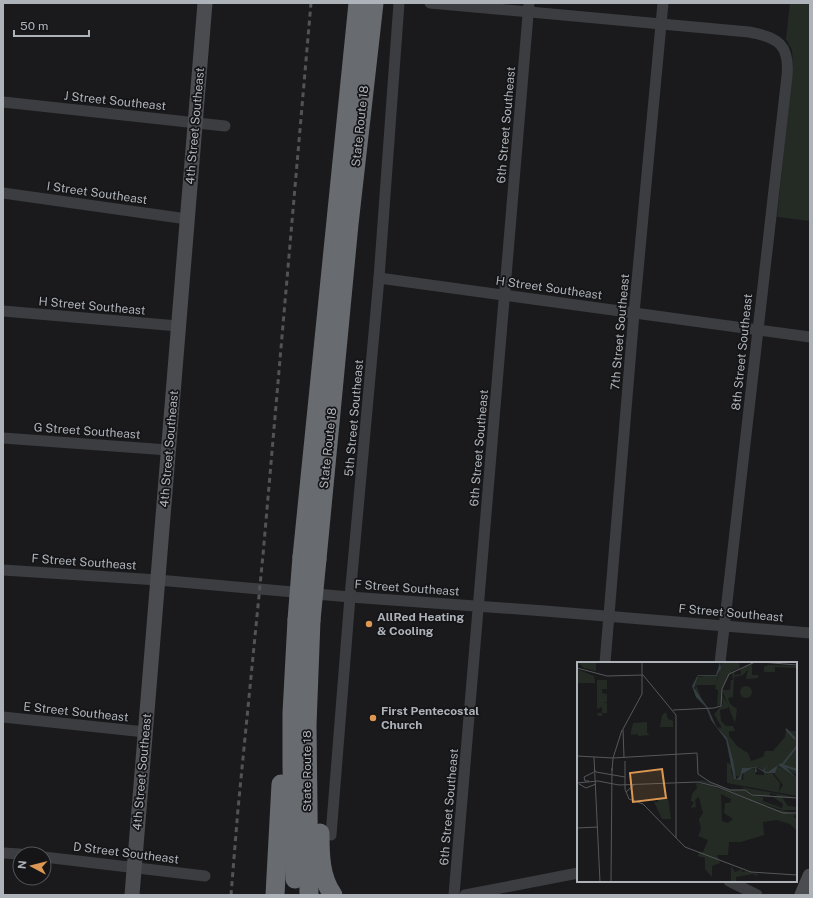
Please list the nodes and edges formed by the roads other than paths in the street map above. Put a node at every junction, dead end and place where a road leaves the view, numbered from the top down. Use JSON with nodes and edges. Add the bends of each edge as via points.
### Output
{"nodes":[{"id":1,"x":205,"y":3,"type":"edge"},
{"id":2,"x":358,"y":3,"type":"edge"},
{"id":3,"x":374,"y":3,"type":"edge"},
{"id":4,"x":399,"y":3,"type":"edge"},
{"id":5,"x":430,"y":3,"type":"edge"},
{"id":6,"x":663,"y":3,"type":"edge"},
{"id":7,"x":529,"y":8,"type":"edge"},
{"id":8,"x":660,"y":24,"type":"junction"},
{"id":9,"x":3,"y":102,"type":"edge"},
{"id":10,"x":195,"y":122,"type":"junction"},
{"id":11,"x":225,"y":126,"type":"dead end"},
{"id":12,"x":3,"y":193,"type":"edge"},
{"id":13,"x":187,"y":219,"type":"junction"},
{"id":14,"x":379,"y":278,"type":"junction"},
{"id":15,"x":505,"y":296,"type":"junction"},
{"id":16,"x":3,"y":311,"type":"edge"},
{"id":17,"x":634,"y":313,"type":"junction"},
{"id":18,"x":178,"y":326,"type":"junction"},
{"id":19,"x":757,"y":330,"type":"junction"},
{"id":20,"x":810,"y":337,"type":"edge"},
{"id":21,"x":3,"y":438,"type":"edge"},
{"id":22,"x":168,"y":450,"type":"junction"},
{"id":23,"x":309,"y":558,"type":"junction"},
{"id":24,"x":3,"y":570,"type":"edge"},
{"id":25,"x":158,"y":580,"type":"junction"},
{"id":26,"x":350,"y":597,"type":"junction"},
{"id":27,"x":479,"y":606,"type":"junction"},
{"id":28,"x":609,"y":616,"type":"junction"},
{"id":29,"x":304,"y":620,"type":"junction"},
{"id":30,"x":724,"y":626,"type":"junction"},
{"id":31,"x":810,"y":633,"type":"edge"},
{"id":32,"x":310,"y":644,"type":"junction"},
{"id":33,"x":605,"y":662,"type":"edge"},
{"id":34,"x":720,"y":662,"type":"edge"},
{"id":35,"x":293,"y":690,"type":"junction"},
{"id":36,"x":3,"y":717,"type":"edge"},
{"id":37,"x":145,"y":732,"type":"junction"},
{"id":38,"x":332,"y":835,"type":"dead end"},
{"id":39,"x":52,"y":858,"type":"edge"},
{"id":40,"x":134,"y":867,"type":"junction"},
{"id":41,"x":577,"y":873,"type":"edge"},
{"id":42,"x":205,"y":876,"type":"dead end"},
{"id":43,"x":810,"y":876,"type":"edge"},
{"id":44,"x":731,"y":882,"type":"edge"},
{"id":45,"x":132,"y":895,"type":"edge"},
{"id":46,"x":275,"y":895,"type":"edge"},
{"id":47,"x":296,"y":895,"type":"edge"},
{"id":48,"x":309,"y":895,"type":"edge"},
{"id":49,"x":333,"y":895,"type":"edge"},
{"id":50,"x":454,"y":895,"type":"edge"},
{"id":51,"x":465,"y":895,"type":"edge"},
{"id":52,"x":757,"y":895,"type":"edge"},
{"id":53,"x":802,"y":895,"type":"edge"}],
"edges":[{"from":1,"to":10,"type":"street","name":"4th Street Southeast"},
{"from":2,"to":23,"type":"highway","name":"State Route 18"},
{"from":3,"to":23,"type":"highway","name":"State Route 18"},
{"from":4,"to":14,"type":"street","name":"5th Street Southeast"},
{"from":5,"to":7,"type":"street"},
{"from":6,"to":8,"type":"street","name":"7th Street Southeast"},
{"from":7,"to":8,"type":"street"},
{"from":7,"to":15,"type":"street","name":"6th Street Southeast"},
{"from":8,"to":17,"type":"street","name":"7th Street Southeast"},
{"from":8,"to":19,"type":"street","name":"8th Street Southeast","via":[[761,34],[781,45],[788,58]]},
{"from":9,"to":10,"type":"street","name":"J Street Southeast"},
{"from":10,"to":11,"type":"street","name":"J Street Southeast"},
{"from":10,"to":13,"type":"street","name":"4th Street Southeast"},
{"from":12,"to":13,"type":"street","name":"I Street Southeast"},
{"from":13,"to":18,"type":"street","name":"4th Street Southeast"},
{"from":14,"to":15,"type":"street","name":"H Street Southeast"},
{"from":14,"to":26,"type":"street","name":"5th Street Southeast"},
{"from":15,"to":17,"type":"street","name":"H Street Southeast"},
{"from":15,"to":27,"type":"street","name":"6th Street Southeast"},
{"from":16,"to":18,"type":"street","name":"H Street Southeast"},
{"from":17,"to":19,"type":"street","name":"H Street Southeast"},
{"from":17,"to":28,"type":"street","name":"7th Street Southeast"},
{"from":18,"to":22,"type":"street","name":"4th Street Southeast"},
{"from":19,"to":20,"type":"street","name":"H Street Southeast"},
{"from":19,"to":30,"type":"street","name":"8th Street Southeast"},
{"from":21,"to":22,"type":"street","name":"G Street Southeast"},
{"from":22,"to":25,"type":"street","name":"4th Street Southeast"},
{"from":23,"to":29,"type":"highway","name":"State Route 18","bridge":true},
{"from":24,"to":25,"type":"street","name":"F Street Southeast"},
{"from":25,"to":26,"type":"street","name":"F Street Southeast"},
{"from":25,"to":37,"type":"street","name":"4th Street Southeast"},
{"from":26,"to":27,"type":"street","name":"F Street Southeast"},
{"from":26,"to":38,"type":"street","name":"5th Street Southeast"},
{"from":27,"to":28,"type":"street","name":"F Street Southeast"},
{"from":27,"to":50,"type":"street","name":"6th Street Southeast"},
{"from":28,"to":30,"type":"street","name":"F Street Southeast"},
{"from":28,"to":33,"type":"street","name":"7th Street Southeast"},
{"from":29,"to":32,"type":"highway","name":"State Route 18"},
{"from":29,"to":35,"type":"highway","name":"State Route 18"},
{"from":30,"to":31,"type":"street","name":"F Street Southeast"},
{"from":30,"to":34,"type":"street","name":"8th Street Southeast"},
{"from":32,"to":48,"type":"highway","name":"State Route 18","via":[[307,725]]},
{"from":32,"to":49,"type":"highway","via":[[317,669],[317,766],[321,855],[325,882]]},
{"from":35,"to":46,"type":"highway","via":[[284,722]]},
{"from":35,"to":47,"type":"highway","name":"State Route 18","via":[[292,766]]},
{"from":36,"to":37,"type":"street","name":"E Street Southeast"},
{"from":37,"to":40,"type":"street","name":"4th Street Southeast"},
{"from":39,"to":40,"type":"street","name":"D Street Southeast"},
{"from":40,"to":42,"type":"street","name":"D Street Southeast"},
{"from":40,"to":45,"type":"street","name":"4th Street Southeast"},
{"from":41,"to":51,"type":"street"},
{"from":43,"to":53,"type":"street"},
{"from":44,"to":52,"type":"street"}]}
